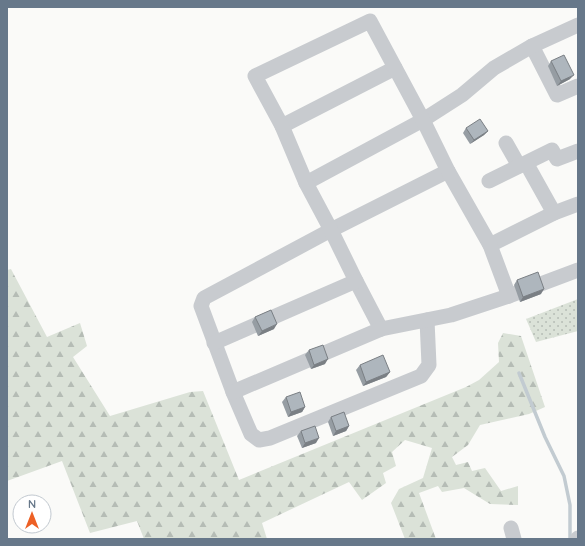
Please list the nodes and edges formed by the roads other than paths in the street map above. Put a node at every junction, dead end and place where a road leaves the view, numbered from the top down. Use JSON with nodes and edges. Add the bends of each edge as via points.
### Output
{"nodes":[{"id":1,"x":578,"y":25,"type":"edge"},
{"id":2,"x":532,"y":46,"type":"junction"},
{"id":3,"x":396,"y":68,"type":"junction"},
{"id":4,"x":578,"y":86,"type":"edge"},
{"id":5,"x":423,"y":120,"type":"junction"},
{"id":6,"x":282,"y":126,"type":"junction"},
{"id":7,"x":506,"y":143,"type":"dead end"},
{"id":8,"x":578,"y":151,"type":"edge"},
{"id":9,"x":524,"y":168,"type":"junction"},
{"id":10,"x":448,"y":171,"type":"junction"},
{"id":11,"x":489,"y":181,"type":"dead end"},
{"id":12,"x":306,"y":183,"type":"junction"},
{"id":13,"x":578,"y":204,"type":"edge"},
{"id":14,"x":554,"y":213,"type":"junction"},
{"id":15,"x":332,"y":230,"type":"junction"},
{"id":16,"x":490,"y":245,"type":"junction"},
{"id":17,"x":578,"y":270,"type":"edge"},
{"id":18,"x":356,"y":281,"type":"junction"},
{"id":19,"x":509,"y":296,"type":"junction"},
{"id":20,"x":427,"y":320,"type":"junction"},
{"id":21,"x":381,"y":329,"type":"junction"},
{"id":22,"x":214,"y":343,"type":"junction"},
{"id":23,"x":233,"y":392,"type":"junction"}],
"edges":[{"from":1,"to":2,"type":"street"},
{"from":2,"to":4,"type":"street","via":[[557,95]]},
{"from":2,"to":5,"type":"street","via":[[494,68],[462,95]]},
{"from":3,"to":5,"type":"street"},
{"from":3,"to":6,"type":"street"},
{"from":3,"to":6,"type":"street","via":[[370,21],[255,76]]},
{"from":5,"to":10,"type":"street"},
{"from":5,"to":12,"type":"street"},
{"from":6,"to":12,"type":"street"},
{"from":7,"to":9,"type":"street"},
{"from":8,"to":9,"type":"street","via":[[556,159],[552,150]]},
{"from":9,"to":11,"type":"street"},
{"from":9,"to":14,"type":"street"},
{"from":10,"to":15,"type":"street"},
{"from":10,"to":16,"type":"street"},
{"from":12,"to":15,"type":"street"},
{"from":13,"to":14,"type":"street"},
{"from":14,"to":16,"type":"street"},
{"from":15,"to":18,"type":"street"},
{"from":15,"to":22,"type":"street","via":[[204,298],[201,306]]},
{"from":16,"to":19,"type":"street"},
{"from":17,"to":19,"type":"street"},
{"from":18,"to":21,"type":"street"},
{"from":18,"to":22,"type":"street"},
{"from":19,"to":20,"type":"street"},
{"from":20,"to":21,"type":"street"},
{"from":20,"to":23,"type":"street","via":[[429,365],[421,376],[270,438],[259,440],[251,434]]},
{"from":21,"to":23,"type":"street"},
{"from":22,"to":23,"type":"street"}]}
